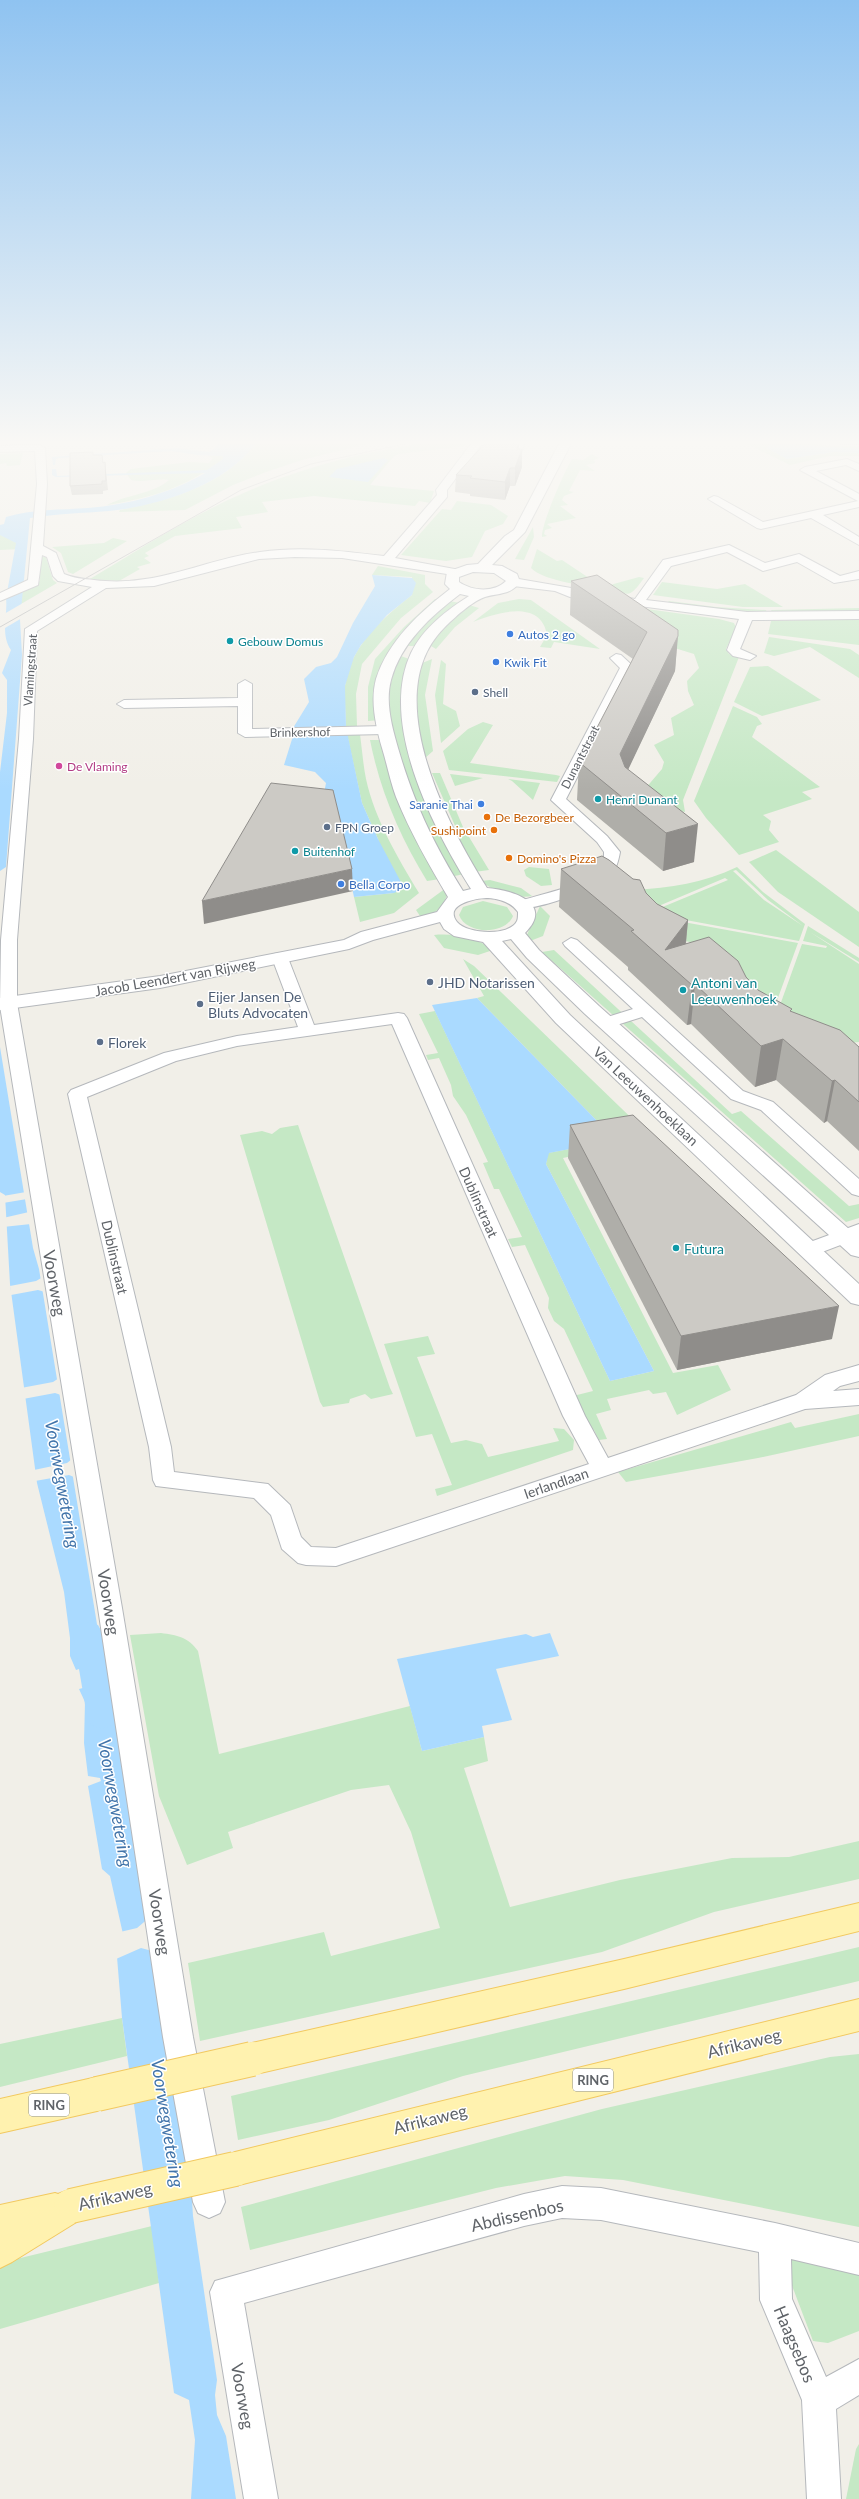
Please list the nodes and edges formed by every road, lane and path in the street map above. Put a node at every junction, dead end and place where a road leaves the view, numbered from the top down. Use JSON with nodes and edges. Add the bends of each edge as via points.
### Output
{"nodes":[{"id":1,"x":35,"y":557,"type":"edge"},
{"id":2,"x":53,"y":557,"type":"edge"},
{"id":3,"x":259,"y":557,"type":"edge"},
{"id":4,"x":359,"y":557,"type":"edge"},
{"id":5,"x":390,"y":557,"type":"edge"},
{"id":6,"x":493,"y":557,"type":"edge"},
{"id":7,"x":511,"y":557,"type":"edge"},
{"id":8,"x":693,"y":557,"type":"edge"},
{"id":9,"x":744,"y":557,"type":"edge"},
{"id":10,"x":387,"y":560,"type":"junction"},
{"id":11,"x":508,"y":562,"type":"junction"},
{"id":12,"x":483,"y":567,"type":"junction"},
{"id":13,"x":456,"y":573,"type":"junction"},
{"id":14,"x":859,"y":575,"type":"edge"},
{"id":15,"x":509,"y":585,"type":"junction"},
{"id":16,"x":102,"y":586,"type":"junction"},
{"id":17,"x":459,"y":588,"type":"junction"},
{"id":18,"x":484,"y":592,"type":"junction"},
{"id":19,"x":1,"y":597,"type":"edge"},
{"id":20,"x":638,"y":603,"type":"junction"},
{"id":21,"x":859,"y":615,"type":"edge"},
{"id":22,"x":747,"y":616,"type":"junction"},
{"id":23,"x":750,"y":656,"type":"dead end"},
{"id":24,"x":616,"y":658,"type":"dead end"},
{"id":25,"x":245,"y":684,"type":"dead end"},
{"id":26,"x":244,"y":702,"type":"junction"},
{"id":27,"x":124,"y":704,"type":"dead end"},
{"id":28,"x":386,"y":730,"type":"junction"},
{"id":29,"x":8,"y":876,"type":"edge"},
{"id":30,"x":482,"y":893,"type":"junction"},
{"id":31,"x":458,"y":898,"type":"junction"},
{"id":32,"x":522,"y":905,"type":"junction"},
{"id":33,"x":449,"y":921,"type":"junction"},
{"id":34,"x":514,"y":932,"type":"junction"},
{"id":35,"x":488,"y":937,"type":"junction"},
{"id":36,"x":571,"y":944,"type":"dead end"},
{"id":37,"x":280,"y":958,"type":"junction"},
{"id":38,"x":4,"y":1003,"type":"edge"},
{"id":39,"x":645,"y":1011,"type":"junction"},
{"id":40,"x":607,"y":1023,"type":"junction"},
{"id":41,"x":308,"y":1031,"type":"junction"},
{"id":42,"x":859,"y":1190,"type":"edge"},
{"id":43,"x":854,"y":1239,"type":"edge"},
{"id":44,"x":809,"y":1250,"type":"junction"},
{"id":45,"x":859,"y":1297,"type":"edge"},
{"id":46,"x":859,"y":1373,"type":"edge"},
{"id":47,"x":859,"y":1397,"type":"edge"},
{"id":48,"x":804,"y":1400,"type":"junction"},
{"id":49,"x":602,"y":1467,"type":"junction"},
{"id":50,"x":306,"y":1556,"type":"joint"},
{"id":51,"x":859,"y":1917,"type":"edge"},
{"id":52,"x":859,"y":2015,"type":"edge"},
{"id":53,"x":0,"y":2116,"type":"edge"},
{"id":54,"x":210,"y":2202,"type":"dead end"},
{"id":55,"x":71,"y":2206,"type":"junction"},
{"id":56,"x":0,"y":2222,"type":"edge"},
{"id":57,"x":775,"y":2239,"type":"junction"},
{"id":58,"x":0,"y":2250,"type":"edge"},
{"id":59,"x":859,"y":2260,"type":"edge"},
{"id":60,"x":226,"y":2292,"type":"joint"},
{"id":61,"x":859,"y":2376,"type":"edge"},
{"id":62,"x":819,"y":2400,"type":"junction"},
{"id":63,"x":262,"y":2499,"type":"edge"},
{"id":64,"x":824,"y":2499,"type":"edge"}],
"edges":[{"from":1,"to":19,"type":"street","via":[[30,584]]},
{"from":2,"to":16,"type":"street","via":[[62,578]]},
{"from":3,"to":16,"type":"street","via":[[147,584]]},
{"from":4,"to":10,"type":"street"},
{"from":5,"to":10,"type":"street"},
{"from":6,"to":12,"type":"street"},
{"from":7,"to":11,"type":"street"},
{"from":8,"to":20,"type":"street","via":[[667,563]]},
{"from":9,"to":14,"type":"street","via":[[763,567],[799,558],[838,580]]},
{"from":10,"to":13,"type":"street"},
{"from":11,"to":12,"type":"street"},
{"from":11,"to":15,"type":"street","via":[[512,577]]},
{"from":12,"to":13,"type":"street"},
{"from":13,"to":17,"type":"street","via":[[450,581]]},
{"from":15,"to":18,"type":"street"},
{"from":15,"to":20,"type":"street","via":[[552,594],[570,593]]},
{"from":16,"to":29,"type":"street","name":"Vlamingstraat","via":[[32,629]]},
{"from":17,"to":18,"type":"street"},
{"from":17,"to":28,"type":"street","via":[[412,629],[396,652],[384,679],[382,706]]},
{"from":18,"to":30,"type":"street","via":[[442,621],[418,654],[408,685],[409,720],[422,769],[445,828]]},
{"from":20,"to":22,"type":"street"},
{"from":21,"to":22,"type":"street"},
{"from":22,"to":23,"type":"street","via":[[733,650]]},
{"from":24,"to":32,"type":"street","name":"Dunantstraat","via":[[626,667],[558,800],[602,839],[612,852],[610,865],[589,884]]},
{"from":25,"to":26,"type":"street","name":"Brinkershof"},
{"from":26,"to":27,"type":"street"},
{"from":26,"to":28,"type":"street","name":"Brinkershof","via":[[245,733]]},
{"from":28,"to":31,"type":"street","via":[[399,783],[421,832]]},
{"from":29,"to":38,"type":"street","name":"Vlamingstraat","via":[[9,940]]},
{"from":30,"to":31,"type":"street"},
{"from":30,"to":32,"type":"street","via":[[505,896]]},
{"from":31,"to":33,"type":"street","via":[[447,908]]},
{"from":32,"to":34,"type":"street","via":[[527,912],[527,919],[523,926]]},
{"from":33,"to":35,"type":"street","via":[[468,935]]},
{"from":33,"to":37,"type":"street","name":"Jacob Leendert van Rijweg","via":[[374,944],[349,944]]},
{"from":34,"to":35,"type":"street"},
{"from":34,"to":40,"type":"street","name":"Van Leeuwenhoeklaan","via":[[533,954]]},
{"from":35,"to":44,"type":"street","name":"Van Leeuwenhoeklaan","via":[[564,1019]]},
{"from":36,"to":39,"type":"street"},
{"from":37,"to":38,"type":"street","name":"Jacob Leendert van Rijweg","via":[[160,982]]},
{"from":37,"to":41,"type":"street"},
{"from":38,"to":54,"type":"street","name":"Voorweg","via":[[110,1608],[177,2029]]},
{"from":39,"to":40,"type":"street","name":"Van Leeuwenhoeklaan"},
{"from":39,"to":42,"type":"street","via":[[737,1095],[767,1106]]},
{"from":40,"to":43,"type":"street","name":"Van Leeuwenhoeklaan"},
{"from":41,"to":49,"type":"street","name":"Dublinstraat","via":[[398,1018],[568,1403]]},
{"from":41,"to":50,"type":"street","name":"Dublinstraat","via":[[237,1041],[170,1057],[76,1094],[160,1447],[164,1480],[260,1490],[282,1511],[290,1542]]},
{"from":43,"to":44,"type":"street","name":"Van Leeuwenhoeklaan"},
{"from":44,"to":45,"type":"street","name":"Van Leeuwenhoeklaan"},
{"from":46,"to":48,"type":"street","name":"Ierlandlaan","via":[[833,1380]]},
{"from":47,"to":48,"type":"street","name":"Ierlandlaan"},
{"from":48,"to":49,"type":"street","name":"Ierlandlaan"},
{"from":49,"to":50,"type":"street","name":"Ierlandlaan","via":[[336,1557]]},
{"from":51,"to":53,"type":"main road","number":"RING","bridge":true,"via":[[616,1976]]},
{"from":52,"to":55,"type":"main road","name":"Afrikaweg","number":"RING","bridge":true,"via":[[235,2169]]},
{"from":55,"to":56,"type":"main road","name":"Afrikaweg","number":"RING"},
{"from":55,"to":58,"type":"main road"},
{"from":57,"to":59,"type":"street","name":"Abdissenbos"},
{"from":57,"to":60,"type":"street","name":"Abdissenbos","via":[[601,2204],[562,2202],[524,2210]]},
{"from":57,"to":62,"type":"street","name":"Haagsebos","via":[[776,2300]]},
{"from":60,"to":63,"type":"street","name":"Voorweg"},
{"from":61,"to":62,"type":"street","name":"Haagsebos"},
{"from":62,"to":64,"type":"street","name":"Haagsebos"}]}
